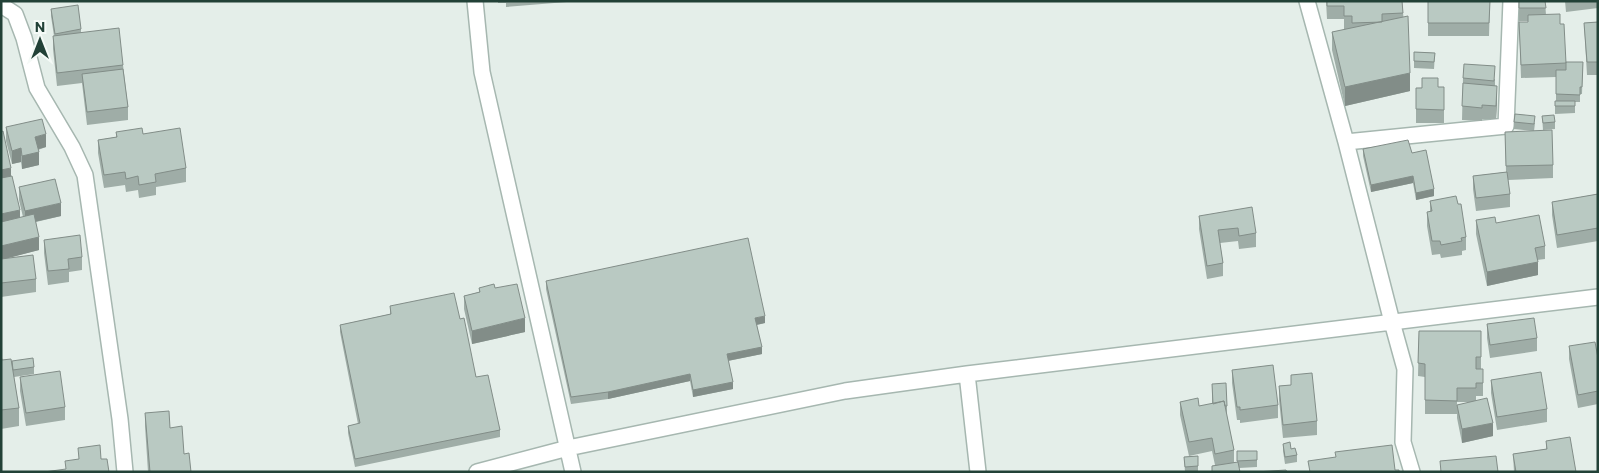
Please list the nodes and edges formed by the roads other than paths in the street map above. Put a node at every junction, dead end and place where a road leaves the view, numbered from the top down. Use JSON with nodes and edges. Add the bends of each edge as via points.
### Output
{"nodes":[{"id":1,"x":475,"y":1,"type":"edge"},
{"id":2,"x":1307,"y":1,"type":"edge"},
{"id":3,"x":1511,"y":1,"type":"edge"},
{"id":4,"x":1,"y":5,"type":"edge"},
{"id":5,"x":1346,"y":142,"type":"junction"},
{"id":6,"x":1598,"y":297,"type":"edge"},
{"id":7,"x":1392,"y":322,"type":"junction"},
{"id":8,"x":967,"y":374,"type":"junction"},
{"id":9,"x":568,"y":448,"type":"junction"},
{"id":10,"x":125,"y":472,"type":"edge"},
{"id":11,"x":477,"y":472,"type":"edge"},
{"id":12,"x":573,"y":472,"type":"edge"},
{"id":13,"x":978,"y":472,"type":"edge"},
{"id":14,"x":1412,"y":472,"type":"edge"}],
"edges":[{"from":1,"to":9,"type":"street","via":[[482,72]]},
{"from":2,"to":5,"type":"street"},
{"from":3,"to":5,"type":"street","via":[[1506,126]]},
{"from":4,"to":10,"type":"street","via":[[15,14],[37,88],[85,175]]},
{"from":5,"to":7,"type":"street"},
{"from":6,"to":7,"type":"street"},
{"from":7,"to":8,"type":"street"},
{"from":7,"to":14,"type":"street","via":[[1405,369],[1403,442]]},
{"from":8,"to":9,"type":"street","via":[[845,391]]},
{"from":8,"to":13,"type":"street"},
{"from":9,"to":11,"type":"street"},
{"from":9,"to":12,"type":"street"}]}
